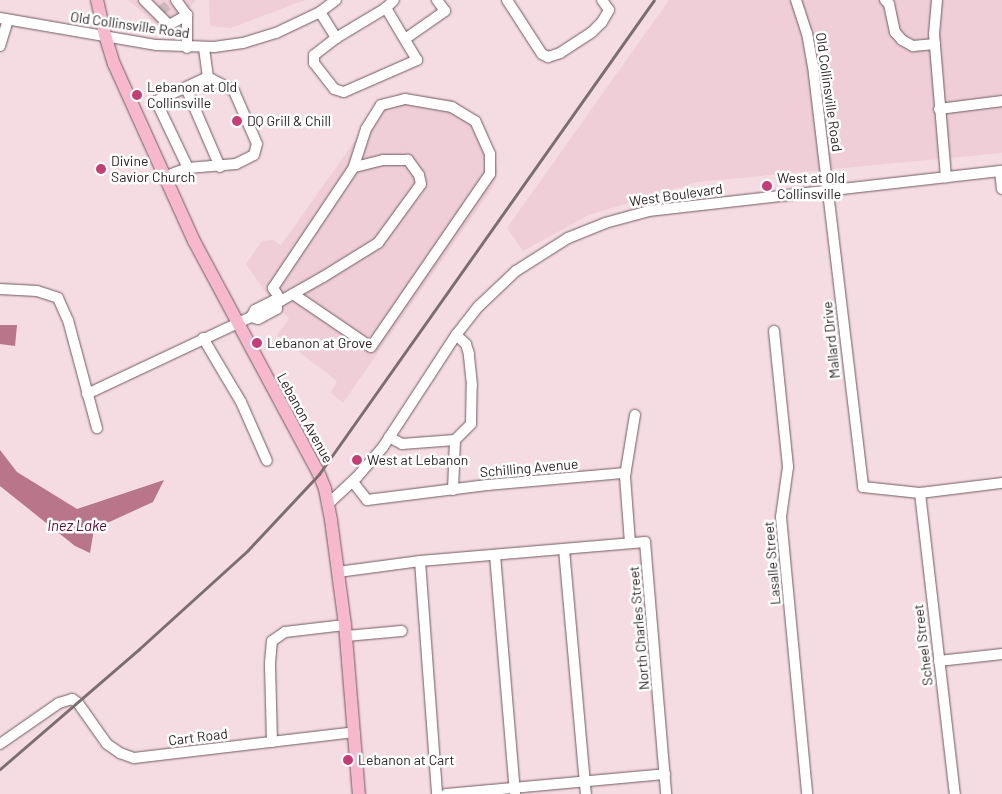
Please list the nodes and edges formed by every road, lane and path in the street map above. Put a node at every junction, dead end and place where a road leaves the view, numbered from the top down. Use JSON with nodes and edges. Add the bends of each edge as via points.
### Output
{"nodes":[{"id":1,"x":97,"y":0,"type":"edge"},
{"id":2,"x":145,"y":0,"type":"edge"},
{"id":3,"x":336,"y":0,"type":"edge"},
{"id":4,"x":394,"y":0,"type":"edge"},
{"id":5,"x":437,"y":0,"type":"edge"},
{"id":6,"x":507,"y":0,"type":"edge"},
{"id":7,"x":602,"y":0,"type":"edge"},
{"id":8,"x":796,"y":0,"type":"edge"},
{"id":9,"x":885,"y":0,"type":"edge"},
{"id":10,"x":937,"y":0,"type":"edge"},
{"id":11,"x":172,"y":1,"type":"edge"},
{"id":12,"x":386,"y":8,"type":"junction"},
{"id":13,"x":320,"y":12,"type":"junction"},
{"id":14,"x":187,"y":14,"type":"junction"},
{"id":15,"x":4,"y":19,"type":"edge"},
{"id":16,"x":104,"y":36,"type":"junction"},
{"id":17,"x":336,"y":38,"type":"junction"},
{"id":18,"x":405,"y":39,"type":"junction"},
{"id":19,"x":935,"y":44,"type":"junction"},
{"id":20,"x":0,"y":46,"type":"edge"},
{"id":21,"x":204,"y":47,"type":"junction"},
{"id":22,"x":187,"y":48,"type":"junction"},
{"id":23,"x":208,"y":77,"type":"junction"},
{"id":24,"x":186,"y":88,"type":"junction"},
{"id":25,"x":1002,"y":101,"type":"edge"},
{"id":26,"x":939,"y":109,"type":"junction"},
{"id":27,"x":220,"y":167,"type":"junction"},
{"id":28,"x":354,"y":167,"type":"junction"},
{"id":29,"x":188,"y":168,"type":"junction"},
{"id":30,"x":1001,"y":171,"type":"edge"},
{"id":31,"x":164,"y":177,"type":"junction"},
{"id":32,"x":946,"y":177,"type":"junction"},
{"id":33,"x":1002,"y":189,"type":"edge"},
{"id":34,"x":828,"y":190,"type":"junction"},
{"id":35,"x":0,"y":289,"type":"edge"},
{"id":36,"x":293,"y":294,"type":"junction"},
{"id":37,"x":279,"y":302,"type":"junction"},
{"id":38,"x":236,"y":323,"type":"junction"},
{"id":39,"x":774,"y":331,"type":"dead end"},
{"id":40,"x":456,"y":335,"type":"junction"},
{"id":41,"x":203,"y":338,"type":"junction"},
{"id":42,"x":86,"y":394,"type":"junction"},
{"id":43,"x":635,"y":415,"type":"dead end"},
{"id":44,"x":97,"y":428,"type":"dead end"},
{"id":45,"x":389,"y":437,"type":"junction"},
{"id":46,"x":455,"y":440,"type":"junction"},
{"id":47,"x":267,"y":461,"type":"dead end"},
{"id":48,"x":625,"y":476,"type":"junction"},
{"id":49,"x":353,"y":482,"type":"junction"},
{"id":50,"x":1002,"y":483,"type":"edge"},
{"id":51,"x":453,"y":490,"type":"junction"},
{"id":52,"x":920,"y":493,"type":"junction"},
{"id":53,"x":328,"y":504,"type":"junction"},
{"id":54,"x":630,"y":542,"type":"junction"},
{"id":55,"x":564,"y":548,"type":"junction"},
{"id":56,"x":494,"y":555,"type":"junction"},
{"id":57,"x":420,"y":561,"type":"junction"},
{"id":58,"x":338,"y":572,"type":"junction"},
{"id":59,"x":346,"y":630,"type":"junction"},
{"id":60,"x":402,"y":631,"type":"dead end"},
{"id":61,"x":1002,"y":654,"type":"edge"},
{"id":62,"x":939,"y":661,"type":"junction"},
{"id":63,"x":354,"y":732,"type":"junction"},
{"id":64,"x":272,"y":742,"type":"junction"},
{"id":65,"x":0,"y":744,"type":"edge"},
{"id":66,"x":665,"y":774,"type":"junction"},
{"id":67,"x":585,"y":781,"type":"junction"},
{"id":68,"x":515,"y":791,"type":"edge"},
{"id":69,"x":359,"y":794,"type":"edge"},
{"id":70,"x":436,"y":794,"type":"edge"},
{"id":71,"x":446,"y":794,"type":"edge"},
{"id":72,"x":586,"y":794,"type":"edge"},
{"id":73,"x":666,"y":794,"type":"edge"},
{"id":74,"x":807,"y":794,"type":"edge"},
{"id":75,"x":955,"y":794,"type":"edge"}],
"edges":[{"from":1,"to":16,"type":"main road","name":"Lebanon Avenue"},
{"from":2,"to":14,"type":"street","via":[[169,25]]},
{"from":3,"to":13,"type":"street","name":"Old Collinsville Road"},
{"from":4,"to":12,"type":"street"},
{"from":5,"to":18,"type":"street","via":[[445,11]]},
{"from":6,"to":7,"type":"street","via":[[542,54],[548,57],[560,53],[602,22],[609,10]]},
{"from":8,"to":34,"type":"street","name":"Old Collinsville Road","via":[[811,53]]},
{"from":9,"to":19,"type":"street","via":[[889,4],[895,32],[902,40],[913,46]]},
{"from":10,"to":19,"type":"street"},
{"from":11,"to":14,"type":"street"},
{"from":12,"to":17,"type":"street"},
{"from":12,"to":18,"type":"street"},
{"from":13,"to":17,"type":"street"},
{"from":13,"to":21,"type":"street","name":"Old Collinsville Road","via":[[276,33],[243,43]]},
{"from":14,"to":22,"type":"street"},
{"from":15,"to":16,"type":"street","name":"Old Collinsville Road"},
{"from":15,"to":20,"type":"street"},
{"from":16,"to":22,"type":"street","name":"Old Collinsville Road"},
{"from":16,"to":31,"type":"main road","name":"Lebanon Avenue"},
{"from":17,"to":18,"type":"street","via":[[314,55],[314,63],[334,89],[344,92],[418,60]]},
{"from":19,"to":26,"type":"street"},
{"from":21,"to":22,"type":"street","name":"Old Collinsville Road"},
{"from":21,"to":23,"type":"street"},
{"from":23,"to":24,"type":"street"},
{"from":23,"to":27,"type":"street","via":[[234,91],[257,144],[254,155]]},
{"from":24,"to":27,"type":"street"},
{"from":24,"to":29,"type":"street","via":[[156,101]]},
{"from":25,"to":26,"type":"street"},
{"from":26,"to":32,"type":"street"},
{"from":27,"to":29,"type":"street"},
{"from":28,"to":36,"type":"street","via":[[383,160],[408,160],[419,175],[421,184],[378,243]]},
{"from":28,"to":36,"type":"street","via":[[366,129],[381,105],[405,99],[452,107],[474,120],[490,154],[490,174],[370,347]]},
{"from":28,"to":37,"type":"street","via":[[273,288]]},
{"from":29,"to":31,"type":"street"},
{"from":30,"to":32,"type":"street","name":"West Boulevard"},
{"from":30,"to":33,"type":"street"},
{"from":31,"to":38,"type":"main road","name":"Lebanon Avenue"},
{"from":32,"to":34,"type":"street","name":"West Boulevard"},
{"from":34,"to":40,"type":"street","name":"West Boulevard","via":[[659,210],[597,225],[553,246],[516,271],[484,300]]},
{"from":34,"to":52,"type":"street","name":"Mallard Drive","via":[[863,487]]},
{"from":35,"to":42,"type":"street","via":[[37,291],[58,298],[68,320]]},
{"from":36,"to":37,"type":"street"},
{"from":37,"to":38,"type":"street","via":[[277,310],[258,319],[251,317]]},
{"from":38,"to":41,"type":"street"},
{"from":38,"to":53,"type":"main road","name":"Lebanon Avenue","via":[[319,474]]},
{"from":39,"to":74,"type":"street","name":"Lasalle Street","via":[[788,467],[781,516]]},
{"from":40,"to":45,"type":"street","name":"West Boulevard"},
{"from":40,"to":46,"type":"street","via":[[466,344],[470,354],[472,385],[471,424]]},
{"from":41,"to":42,"type":"street"},
{"from":41,"to":47,"type":"street","via":[[241,402]]},
{"from":42,"to":44,"type":"street"},
{"from":43,"to":48,"type":"street"},
{"from":45,"to":46,"type":"street","via":[[402,444]]},
{"from":45,"to":49,"type":"street","name":"West Boulevard"},
{"from":46,"to":51,"type":"street"},
{"from":48,"to":51,"type":"street","name":"Schilling Avenue","via":[[615,474]]},
{"from":48,"to":54,"type":"street"},
{"from":49,"to":51,"type":"street","name":"Schilling Avenue","via":[[367,500]]},
{"from":49,"to":53,"type":"street","name":"West Boulevard"},
{"from":50,"to":52,"type":"street"},
{"from":52,"to":62,"type":"street","name":"Scheel Street"},
{"from":53,"to":58,"type":"main road","name":"Lebanon Avenue"},
{"from":54,"to":55,"type":"street"},
{"from":54,"to":66,"type":"street","name":"North Charles Street","via":[[645,542]]},
{"from":55,"to":56,"type":"street"},
{"from":55,"to":67,"type":"street"},
{"from":56,"to":57,"type":"street"},
{"from":56,"to":68,"type":"street"},
{"from":57,"to":58,"type":"street"},
{"from":57,"to":70,"type":"street"},
{"from":58,"to":59,"type":"main road","name":"Lebanon Avenue"},
{"from":59,"to":60,"type":"street"},
{"from":59,"to":63,"type":"main road","name":"Lebanon Avenue"},
{"from":59,"to":64,"type":"street","via":[[285,632],[272,641]]},
{"from":61,"to":62,"type":"street"},
{"from":62,"to":75,"type":"street","name":"Scheel Street"},
{"from":63,"to":64,"type":"street","name":"Cart Road"},
{"from":63,"to":69,"type":"main road","name":"Lebanon Avenue"},
{"from":64,"to":65,"type":"street","name":"Cart Road","via":[[134,758],[107,744],[72,699],[59,703]]},
{"from":66,"to":67,"type":"street"},
{"from":66,"to":73,"type":"street","name":"North Charles Street"},
{"from":67,"to":68,"type":"street"},
{"from":67,"to":72,"type":"street"},
{"from":68,"to":71,"type":"street"}]}
